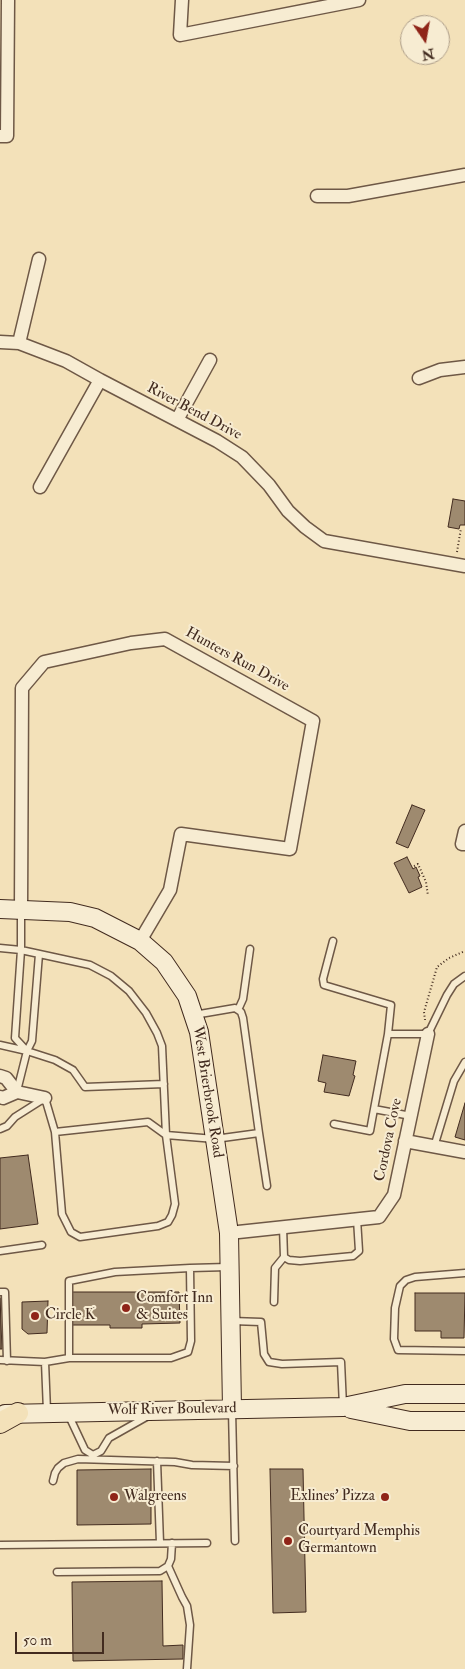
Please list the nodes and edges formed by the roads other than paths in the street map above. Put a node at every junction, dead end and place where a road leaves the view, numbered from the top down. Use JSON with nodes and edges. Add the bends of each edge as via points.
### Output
{"nodes":[{"id":1,"x":8,"y":0,"type":"edge"},
{"id":2,"x":182,"y":0,"type":"edge"},
{"id":3,"x":359,"y":0,"type":"edge"},
{"id":4,"x":3,"y":136,"type":"edge"},
{"id":5,"x":465,"y":175,"type":"edge"},
{"id":6,"x":317,"y":196,"type":"dead end"},
{"id":7,"x":39,"y":259,"type":"dead end"},
{"id":8,"x":0,"y":342,"type":"edge"},
{"id":9,"x":19,"y":343,"type":"junction"},
{"id":10,"x":210,"y":360,"type":"dead end"},
{"id":11,"x":465,"y":366,"type":"edge"},
{"id":12,"x":419,"y":378,"type":"dead end"},
{"id":13,"x":100,"y":380,"type":"junction"},
{"id":14,"x":177,"y":420,"type":"junction"},
{"id":15,"x":40,"y":487,"type":"dead end"},
{"id":16,"x":460,"y":565,"type":"edge"},
{"id":17,"x":465,"y":831,"type":"edge"},
{"id":18,"x":464,"y":844,"type":"edge"},
{"id":19,"x":0,"y":909,"type":"edge"},
{"id":20,"x":21,"y":909,"type":"junction"},
{"id":21,"x":140,"y":940,"type":"junction"},
{"id":22,"x":333,"y":941,"type":"dead end"},
{"id":23,"x":0,"y":948,"type":"edge"},
{"id":24,"x":250,"y":948,"type":"dead end"},
{"id":25,"x":20,"y":950,"type":"junction"},
{"id":26,"x":39,"y":954,"type":"junction"},
{"id":27,"x":465,"y":976,"type":"edge"},
{"id":28,"x":238,"y":1010,"type":"junction"},
{"id":29,"x":194,"y":1016,"type":"junction"},
{"id":30,"x":388,"y":1034,"type":"junction"},
{"id":31,"x":428,"y":1034,"type":"junction"},
{"id":32,"x":0,"y":1045,"type":"edge"},
{"id":33,"x":27,"y":1051,"type":"junction"},
{"id":34,"x":465,"y":1062,"type":"edge"},
{"id":35,"x":0,"y":1076,"type":"edge"},
{"id":36,"x":164,"y":1084,"type":"junction"},
{"id":37,"x":17,"y":1092,"type":"junction"},
{"id":38,"x":0,"y":1098,"type":"edge"},
{"id":39,"x":45,"y":1098,"type":"junction"},
{"id":40,"x":374,"y":1109,"type":"junction"},
{"id":41,"x":411,"y":1116,"type":"junction"},
{"id":42,"x":334,"y":1124,"type":"dead end"},
{"id":43,"x":0,"y":1129,"type":"edge"},
{"id":44,"x":55,"y":1132,"type":"junction"},
{"id":45,"x":259,"y":1133,"type":"junction"},
{"id":46,"x":166,"y":1135,"type":"junction"},
{"id":47,"x":215,"y":1138,"type":"junction"},
{"id":48,"x":406,"y":1141,"type":"junction"},
{"id":49,"x":434,"y":1147,"type":"junction"},
{"id":50,"x":465,"y":1152,"type":"edge"},
{"id":51,"x":267,"y":1186,"type":"dead end"},
{"id":52,"x":357,"y":1219,"type":"junction"},
{"id":53,"x":283,"y":1227,"type":"junction"},
{"id":54,"x":228,"y":1233,"type":"junction"},
{"id":55,"x":42,"y":1245,"type":"dead end"},
{"id":56,"x":0,"y":1252,"type":"edge"},
{"id":57,"x":284,"y":1257,"type":"junction"},
{"id":58,"x":229,"y":1266,"type":"junction"},
{"id":59,"x":190,"y":1268,"type":"junction"},
{"id":60,"x":465,"y":1273,"type":"edge"},
{"id":61,"x":0,"y":1292,"type":"edge"},
{"id":62,"x":274,"y":1302,"type":"dead end"},
{"id":63,"x":230,"y":1321,"type":"junction"},
{"id":64,"x":465,"y":1350,"type":"edge"},
{"id":65,"x":69,"y":1358,"type":"junction"},
{"id":66,"x":4,"y":1361,"type":"edge"},
{"id":67,"x":45,"y":1362,"type":"junction"},
{"id":68,"x":465,"y":1394,"type":"edge"},
{"id":69,"x":343,"y":1407,"type":"junction"},
{"id":70,"x":232,"y":1409,"type":"junction"},
{"id":71,"x":157,"y":1410,"type":"junction"},
{"id":72,"x":47,"y":1412,"type":"junction"},
{"id":73,"x":68,"y":1412,"type":"junction"},
{"id":74,"x":9,"y":1414,"type":"edge"},
{"id":75,"x":465,"y":1421,"type":"edge"},
{"id":76,"x":0,"y":1423,"type":"edge"},
{"id":77,"x":94,"y":1457,"type":"junction"},
{"id":78,"x":157,"y":1461,"type":"junction"},
{"id":79,"x":234,"y":1466,"type":"junction"},
{"id":80,"x":53,"y":1481,"type":"dead end"},
{"id":81,"x":235,"y":1541,"type":"dead end"},
{"id":82,"x":160,"y":1543,"type":"junction"},
{"id":83,"x":172,"y":1543,"type":"junction"},
{"id":84,"x":206,"y":1543,"type":"dead end"},
{"id":85,"x":0,"y":1545,"type":"edge"},
{"id":86,"x":168,"y":1566,"type":"junction"},
{"id":87,"x":56,"y":1572,"type":"dead end"},
{"id":88,"x":187,"y":1669,"type":"edge"}],
"edges":[{"from":1,"to":4,"type":"street"},
{"from":2,"to":3,"type":"street","via":[[180,35]]},
{"from":5,"to":6,"type":"street","via":[[348,196]]},
{"from":7,"to":9,"type":"street"},
{"from":8,"to":9,"type":"street","name":"River Bend Drive"},
{"from":9,"to":13,"type":"street","name":"River Bend Drive","via":[[66,361]]},
{"from":10,"to":14,"type":"street"},
{"from":11,"to":12,"type":"street"},
{"from":13,"to":14,"type":"street","name":"River Bend Drive"},
{"from":13,"to":15,"type":"street"},
{"from":14,"to":16,"type":"street","name":"River Bend Drive","via":[[242,457],[269,484],[288,511],[324,540]]},
{"from":17,"to":18,"type":"street"},
{"from":19,"to":20,"type":"street","name":"West Brierbrook Road"},
{"from":20,"to":21,"type":"street","name":"West Brierbrook Road","via":[[70,912],[95,918]]},
{"from":20,"to":21,"type":"street","name":"Hunters Run Drive","via":[[22,688],[44,662],[165,639],[313,721],[290,849],[181,834],[170,890]]},
{"from":20,"to":25,"type":"lane"},
{"from":21,"to":29,"type":"street","name":"West Brierbrook Road","via":[[164,962],[187,996]]},
{"from":22,"to":30,"type":"lane","via":[[324,985],[391,1005]]},
{"from":23,"to":25,"type":"lane"},
{"from":24,"to":28,"type":"lane","via":[[243,999]]},
{"from":25,"to":26,"type":"lane"},
{"from":25,"to":33,"type":"lane","via":[[15,1038]]},
{"from":26,"to":33,"type":"lane","via":[[32,1041]]},
{"from":26,"to":36,"type":"lane","via":[[90,965],[129,991],[146,1013],[162,1046]]},
{"from":27,"to":31,"type":"lane","via":[[454,984]]},
{"from":28,"to":29,"type":"lane"},
{"from":28,"to":45,"type":"lane","via":[[243,1018]]},
{"from":29,"to":47,"type":"street","name":"West Brierbrook Road","via":[[200,1032]]},
{"from":30,"to":31,"type":"lane"},
{"from":30,"to":40,"type":"lane"},
{"from":31,"to":41,"type":"street","name":"Cordova Cove"},
{"from":32,"to":33,"type":"lane"},
{"from":33,"to":36,"type":"lane","via":[[73,1070],[85,1087]]},
{"from":33,"to":37,"type":"lane"},
{"from":34,"to":49,"type":"lane","via":[[454,1081]]},
{"from":35,"to":37,"type":"street","via":[[6,1078]]},
{"from":36,"to":46,"type":"lane"},
{"from":37,"to":38,"type":"street"},
{"from":37,"to":39,"type":"street"},
{"from":39,"to":43,"type":"lane"},
{"from":39,"to":44,"type":"lane"},
{"from":40,"to":41,"type":"lane"},
{"from":40,"to":42,"type":"lane","via":[[370,1131]]},
{"from":41,"to":48,"type":"street","name":"Cordova Cove"},
{"from":44,"to":46,"type":"lane","via":[[148,1122]]},
{"from":44,"to":46,"type":"lane","via":[[62,1214],[71,1232],[80,1237],[168,1222],[175,1204]]},
{"from":45,"to":47,"type":"lane"},
{"from":45,"to":51,"type":"lane"},
{"from":46,"to":47,"type":"lane"},
{"from":47,"to":54,"type":"street","name":"West Brierbrook Road"},
{"from":48,"to":49,"type":"street"},
{"from":48,"to":52,"type":"street","name":"Cordova Cove","via":[[394,1195],[379,1217]]},
{"from":49,"to":50,"type":"street"},
{"from":52,"to":53,"type":"street","name":"Cordova Cove"},
{"from":52,"to":57,"type":"lane","via":[[359,1251],[353,1256],[300,1261]]},
{"from":53,"to":54,"type":"street","name":"Cordova Cove"},
{"from":53,"to":57,"type":"lane"},
{"from":54,"to":58,"type":"street","name":"West Brierbrook Road"},
{"from":55,"to":56,"type":"lane"},
{"from":57,"to":62,"type":"lane","via":[[275,1268]]},
{"from":58,"to":59,"type":"lane"},
{"from":58,"to":63,"type":"street","name":"West Brierbrook Road"},
{"from":59,"to":65,"type":"lane","via":[[115,1272],[69,1281]]},
{"from":59,"to":65,"type":"lane","via":[[191,1341],[188,1352],[172,1358]]},
{"from":60,"to":64,"type":"lane","via":[[406,1280],[400,1286],[395,1308],[394,1339],[398,1350]]},
{"from":61,"to":66,"type":"lane","via":[[5,1292]]},
{"from":63,"to":69,"type":"lane","via":[[261,1322],[264,1354],[268,1362],[341,1362]]},
{"from":63,"to":70,"type":"street","name":"West Brierbrook Road"},
{"from":65,"to":67,"type":"lane"},
{"from":66,"to":67,"type":"lane"},
{"from":67,"to":72,"type":"lane"},
{"from":68,"to":69,"type":"street","name":"Wolf River Boulevard","via":[[405,1394]]},
{"from":69,"to":70,"type":"street","name":"Wolf River Boulevard"},
{"from":69,"to":75,"type":"street","name":"Wolf River Boulevard","via":[[410,1421]]},
{"from":70,"to":71,"type":"street","name":"Wolf River Boulevard"},
{"from":70,"to":79,"type":"lane"},
{"from":71,"to":73,"type":"street","name":"Wolf River Boulevard"},
{"from":71,"to":77,"type":"lane","via":[[109,1438]]},
{"from":72,"to":73,"type":"street","name":"Wolf River Boulevard"},
{"from":72,"to":74,"type":"street","name":"Wolf River Boulevard"},
{"from":73,"to":77,"type":"lane","via":[[85,1450]]},
{"from":74,"to":76,"type":"main road"},
{"from":77,"to":78,"type":"lane"},
{"from":77,"to":80,"type":"lane","via":[[64,1463]]},
{"from":78,"to":79,"type":"lane"},
{"from":78,"to":82,"type":"lane"},
{"from":79,"to":81,"type":"lane"},
{"from":82,"to":83,"type":"lane"},
{"from":82,"to":85,"type":"lane"},
{"from":83,"to":84,"type":"lane"},
{"from":83,"to":86,"type":"lane"},
{"from":86,"to":87,"type":"lane","via":[[160,1571]]},
{"from":86,"to":88,"type":"lane","via":[[188,1606]]}]}
